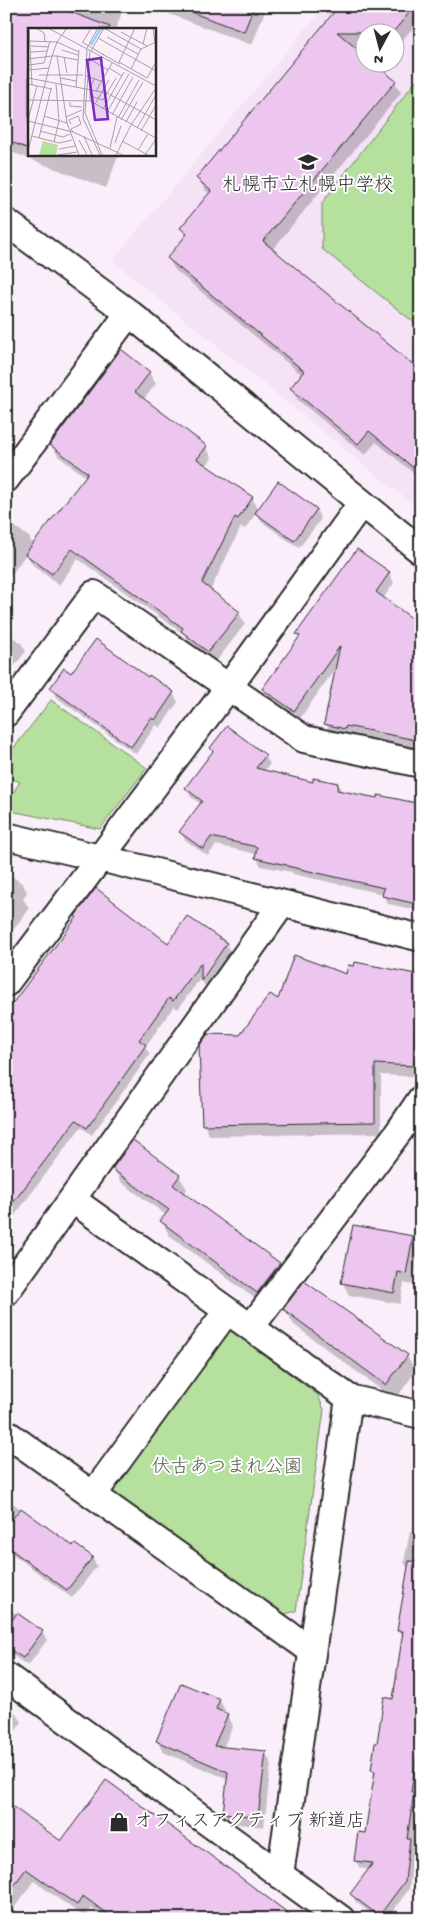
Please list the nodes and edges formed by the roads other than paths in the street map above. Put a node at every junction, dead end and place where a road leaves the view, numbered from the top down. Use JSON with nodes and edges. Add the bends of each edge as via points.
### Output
{"nodes":[{"id":1,"x":6,"y":222,"type":"edge"},
{"id":2,"x":129,"y":313,"type":"junction"},
{"id":3,"x":6,"y":478,"type":"edge"},
{"id":4,"x":361,"y":504,"type":"junction"},
{"id":5,"x":421,"y":551,"type":"edge"},
{"id":6,"x":228,"y":688,"type":"junction"},
{"id":7,"x":6,"y":713,"type":"edge"},
{"id":8,"x":421,"y":764,"type":"edge"},
{"id":9,"x":6,"y":836,"type":"edge"},
{"id":10,"x":100,"y":858,"type":"junction"},
{"id":11,"x":282,"y":904,"type":"junction"},
{"id":12,"x":421,"y":938,"type":"edge"},
{"id":13,"x":6,"y":983,"type":"edge"},
{"id":14,"x":421,"y":1099,"type":"edge"},
{"id":15,"x":73,"y":1200,"type":"junction"},
{"id":16,"x":6,"y":1292,"type":"edge"},
{"id":17,"x":227,"y":1311,"type":"junction"},
{"id":18,"x":251,"y":1327,"type":"junction"},
{"id":19,"x":349,"y":1398,"type":"junction"},
{"id":20,"x":421,"y":1415,"type":"edge"},
{"id":21,"x":6,"y":1433,"type":"edge"},
{"id":22,"x":93,"y":1495,"type":"junction"},
{"id":23,"x":312,"y":1651,"type":"junction"},
{"id":24,"x":6,"y":1676,"type":"edge"},
{"id":25,"x":280,"y":1875,"type":"junction"},
{"id":26,"x":341,"y":1919,"type":"edge"}],
"edges":[{"from":1,"to":2,"type":"street"},
{"from":2,"to":3,"type":"street"},
{"from":2,"to":4,"type":"street"},
{"from":4,"to":5,"type":"street"},
{"from":4,"to":6,"type":"street"},
{"from":6,"to":7,"type":"street","via":[[94,594]]},
{"from":6,"to":8,"type":"street","via":[[304,739]]},
{"from":6,"to":10,"type":"street"},
{"from":9,"to":10,"type":"street"},
{"from":10,"to":11,"type":"street"},
{"from":10,"to":13,"type":"street"},
{"from":11,"to":12,"type":"street"},
{"from":11,"to":15,"type":"street"},
{"from":14,"to":18,"type":"street"},
{"from":15,"to":16,"type":"street"},
{"from":15,"to":17,"type":"street"},
{"from":17,"to":18,"type":"street"},
{"from":17,"to":22,"type":"street"},
{"from":18,"to":19,"type":"street"},
{"from":19,"to":20,"type":"street"},
{"from":19,"to":23,"type":"street"},
{"from":21,"to":22,"type":"street"},
{"from":22,"to":23,"type":"street"},
{"from":23,"to":25,"type":"street"},
{"from":24,"to":25,"type":"street"},
{"from":25,"to":26,"type":"street"}]}
